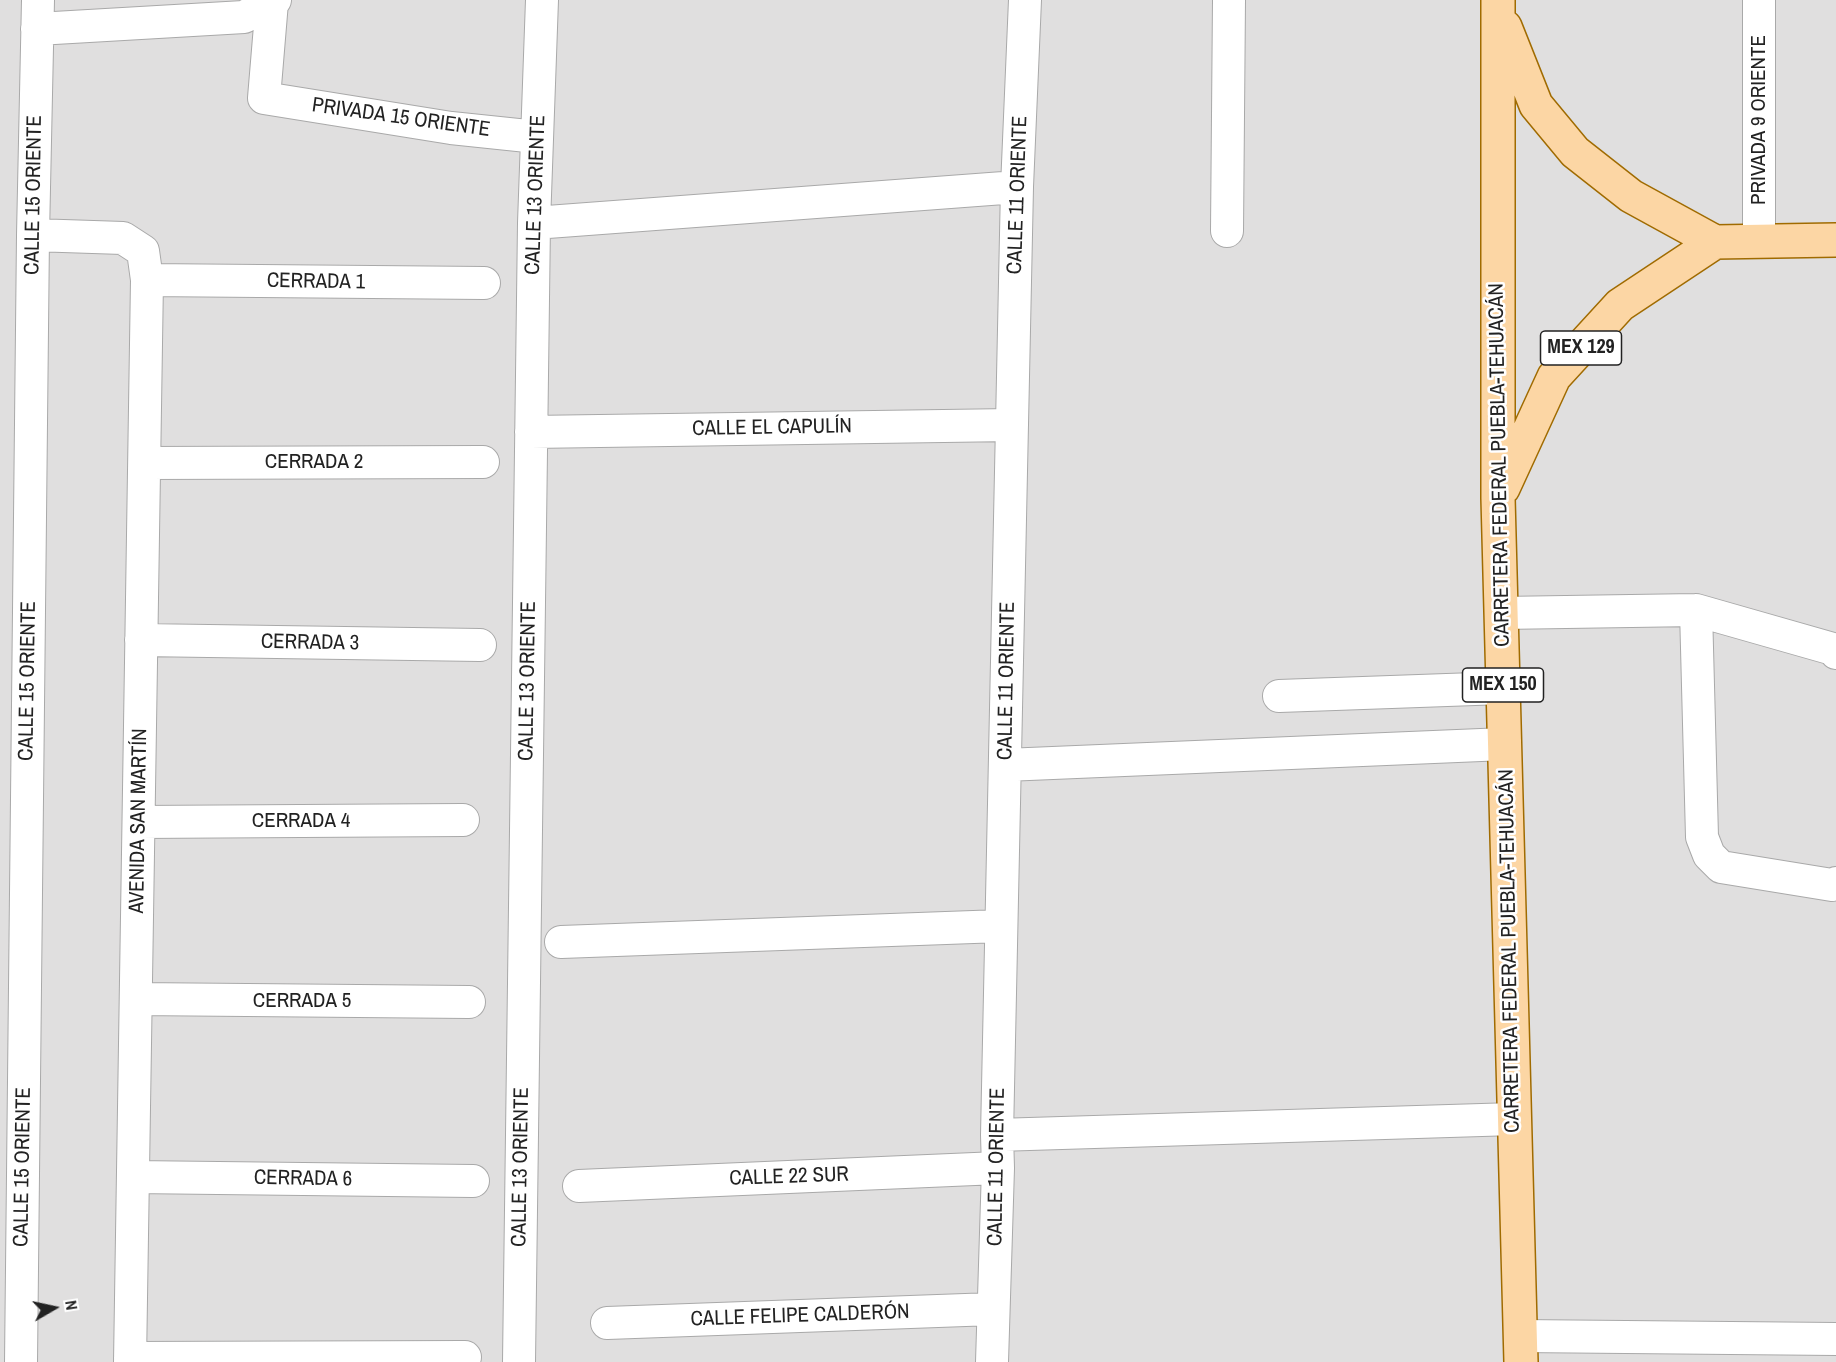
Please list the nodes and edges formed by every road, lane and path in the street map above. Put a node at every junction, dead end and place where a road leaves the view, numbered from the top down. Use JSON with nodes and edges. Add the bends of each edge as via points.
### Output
{"nodes":[{"id":1,"x":542,"y":0,"type":"edge"},
{"id":2,"x":1025,"y":0,"type":"edge"},
{"id":3,"x":1229,"y":0,"type":"edge"},
{"id":4,"x":1759,"y":0,"type":"edge"},
{"id":5,"x":273,"y":1,"type":"edge"},
{"id":6,"x":1498,"y":4,"type":"edge"},
{"id":7,"x":38,"y":15,"type":"edge"},
{"id":8,"x":537,"y":137,"type":"junction"},
{"id":9,"x":1017,"y":187,"type":"junction"},
{"id":10,"x":534,"y":223,"type":"junction"},
{"id":11,"x":1227,"y":231,"type":"dead end"},
{"id":12,"x":33,"y":235,"type":"junction"},
{"id":13,"x":1836,"y":240,"type":"edge"},
{"id":14,"x":1760,"y":241,"type":"junction"},
{"id":15,"x":1715,"y":242,"type":"junction"},
{"id":16,"x":147,"y":280,"type":"junction"},
{"id":17,"x":484,"y":283,"type":"dead end"},
{"id":18,"x":1012,"y":425,"type":"junction"},
{"id":19,"x":531,"y":432,"type":"junction"},
{"id":20,"x":483,"y":462,"type":"dead end"},
{"id":21,"x":144,"y":463,"type":"junction"},
{"id":22,"x":1498,"y":498,"type":"junction"},
{"id":23,"x":1696,"y":610,"type":"junction"},
{"id":24,"x":1501,"y":614,"type":"junction"},
{"id":25,"x":141,"y":640,"type":"junction"},
{"id":26,"x":480,"y":645,"type":"dead end"},
{"id":27,"x":1836,"y":653,"type":"edge"},
{"id":28,"x":1503,"y":688,"type":"junction"},
{"id":29,"x":1279,"y":696,"type":"dead end"},
{"id":30,"x":1505,"y":744,"type":"junction"},
{"id":31,"x":1005,"y":765,"type":"junction"},
{"id":32,"x":463,"y":820,"type":"dead end"},
{"id":33,"x":139,"y":822,"type":"junction"},
{"id":34,"x":1836,"y":883,"type":"edge"},
{"id":35,"x":1001,"y":926,"type":"junction"},
{"id":36,"x":561,"y":942,"type":"dead end"},
{"id":37,"x":136,"y":999,"type":"junction"},
{"id":38,"x":469,"y":1002,"type":"dead end"},
{"id":39,"x":1514,"y":1119,"type":"junction"},
{"id":40,"x":997,"y":1135,"type":"junction"},
{"id":41,"x":998,"y":1168,"type":"junction"},
{"id":42,"x":133,"y":1177,"type":"junction"},
{"id":43,"x":473,"y":1181,"type":"dead end"},
{"id":44,"x":579,"y":1186,"type":"dead end"},
{"id":45,"x":993,"y":1309,"type":"junction"},
{"id":46,"x":607,"y":1323,"type":"dead end"},
{"id":47,"x":1836,"y":1339,"type":"edge"},
{"id":48,"x":1521,"y":1349,"type":"edge"},
{"id":49,"x":465,"y":1357,"type":"dead end"},
{"id":50,"x":130,"y":1360,"type":"edge"},
{"id":51,"x":21,"y":1362,"type":"edge"},
{"id":52,"x":519,"y":1362,"type":"edge"},
{"id":53,"x":992,"y":1362,"type":"edge"}],
"edges":[{"from":1,"to":8,"type":"street","name":"CALLE 13 ORIENTE"},
{"from":2,"to":9,"type":"street","name":"CALLE 11 ORIENTE"},
{"from":3,"to":11,"type":"street"},
{"from":4,"to":14,"type":"street","name":"PRIVADA 9 ORIENTE"},
{"from":5,"to":7,"type":"street","via":[[244,17]]},
{"from":5,"to":8,"type":"street","name":"PRIVADA 15 ORIENTE","via":[[264,98],[451,128]]},
{"from":6,"to":15,"type":"main road","via":[[1536,105],[1575,152],[1631,195]]},
{"from":6,"to":22,"type":"main road","name":"CARRETERA FEDERAL PUEBLA-TEHUACÁN","number":"MEX 150"},
{"from":7,"to":12,"type":"street","name":"CALLE 15 ORIENTE"},
{"from":8,"to":10,"type":"street","name":"CALLE 13 ORIENTE"},
{"from":9,"to":10,"type":"street"},
{"from":9,"to":18,"type":"street","name":"CALLE 11 ORIENTE"},
{"from":10,"to":19,"type":"street","name":"CALLE 13 ORIENTE"},
{"from":12,"to":16,"type":"street","name":"AVENIDA SAN MARTÍN","via":[[123,238],[143,251]]},
{"from":12,"to":51,"type":"street","name":"CALLE 15 ORIENTE"},
{"from":13,"to":14,"type":"main road"},
{"from":14,"to":15,"type":"main road"},
{"from":15,"to":22,"type":"main road","number":"MEX 129","via":[[1620,305],[1554,377]]},
{"from":16,"to":17,"type":"street","name":"CERRADA 1"},
{"from":16,"to":21,"type":"street","name":"AVENIDA SAN MARTÍN"},
{"from":18,"to":19,"type":"street","name":"CALLE EL CAPULÍN"},
{"from":18,"to":31,"type":"street","name":"CALLE 11 ORIENTE"},
{"from":19,"to":52,"type":"street","name":"CALLE 13 ORIENTE"},
{"from":20,"to":21,"type":"street","name":"CERRADA 2"},
{"from":21,"to":25,"type":"street","name":"AVENIDA SAN MARTÍN"},
{"from":22,"to":24,"type":"main road","name":"CARRETERA FEDERAL PUEBLA-TEHUACÁN","number":"MEX 150"},
{"from":23,"to":24,"type":"street"},
{"from":23,"to":27,"type":"street"},
{"from":23,"to":34,"type":"street","via":[[1702,837],[1709,855],[1721,867]]},
{"from":24,"to":28,"type":"main road","name":"CARRETERA FEDERAL PUEBLA-TEHUACÁN","number":"MEX 150"},
{"from":25,"to":26,"type":"street","name":"CERRADA 3"},
{"from":25,"to":33,"type":"street","name":"AVENIDA SAN MARTÍN"},
{"from":28,"to":29,"type":"street"},
{"from":28,"to":30,"type":"main road","name":"CARRETERA FEDERAL PUEBLA-TEHUACÁN","number":"MEX 150"},
{"from":30,"to":31,"type":"street"},
{"from":30,"to":39,"type":"main road","name":"CARRETERA FEDERAL PUEBLA-TEHUACÁN","number":"MEX 150"},
{"from":31,"to":35,"type":"street","name":"CALLE 11 ORIENTE"},
{"from":32,"to":33,"type":"street","name":"CERRADA 4"},
{"from":33,"to":37,"type":"street","name":"AVENIDA SAN MARTÍN"},
{"from":35,"to":36,"type":"street"},
{"from":35,"to":40,"type":"street","name":"CALLE 11 ORIENTE"},
{"from":37,"to":38,"type":"street","name":"CERRADA 5"},
{"from":37,"to":42,"type":"street","name":"AVENIDA SAN MARTÍN"},
{"from":39,"to":40,"type":"street"},
{"from":39,"to":48,"type":"main road","name":"CARRETERA FEDERAL PUEBLA-TEHUACÁN","number":"MEX 150"},
{"from":40,"to":41,"type":"street","name":"CALLE 11 ORIENTE"},
{"from":41,"to":44,"type":"street","name":"CALLE 22 SUR"},
{"from":41,"to":45,"type":"street","name":"CALLE 11 ORIENTE"},
{"from":42,"to":43,"type":"street","name":"CERRADA 6"},
{"from":42,"to":50,"type":"street","name":"AVENIDA SAN MARTÍN"},
{"from":45,"to":46,"type":"street","name":"CALLE FELIPE CALDERÓN"},
{"from":45,"to":53,"type":"street","name":"CALLE 11 ORIENTE"},
{"from":47,"to":48,"type":"street"},
{"from":49,"to":50,"type":"street"}]}
